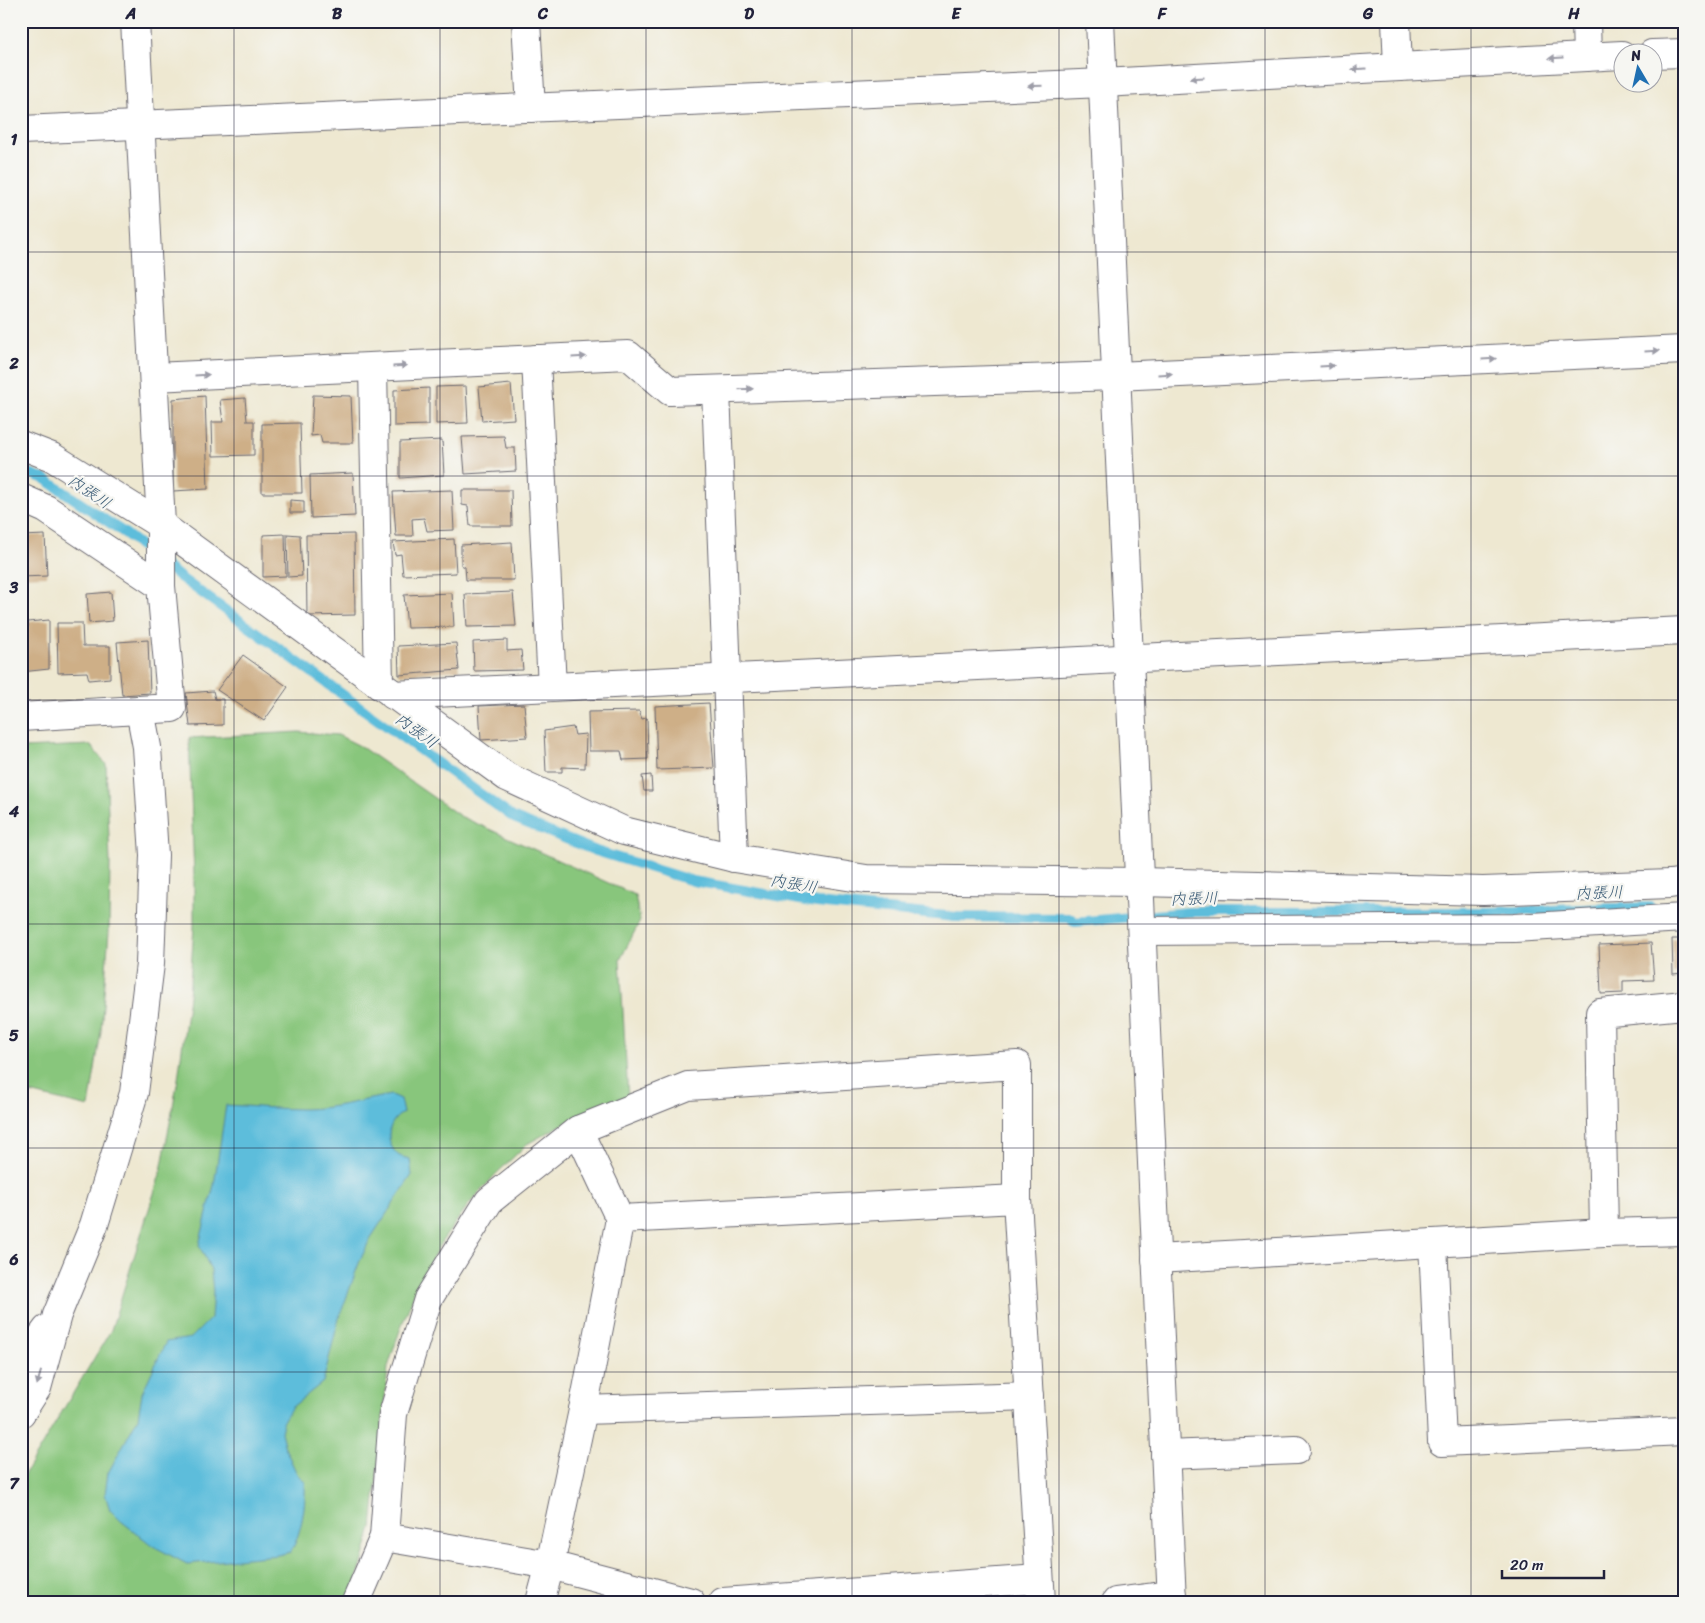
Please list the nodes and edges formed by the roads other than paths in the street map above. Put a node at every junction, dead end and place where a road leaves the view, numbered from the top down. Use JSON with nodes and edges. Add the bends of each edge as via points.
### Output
{"nodes":[{"id":1,"x":135,"y":21,"type":"edge"},
{"id":2,"x":526,"y":21,"type":"edge"},
{"id":3,"x":1100,"y":21,"type":"edge"},
{"id":4,"x":1396,"y":21,"type":"edge"},
{"id":5,"x":1586,"y":21,"type":"edge"},
{"id":6,"x":1684,"y":53,"type":"edge"},
{"id":7,"x":1662,"y":54,"type":"edge"},
{"id":8,"x":1612,"y":56,"type":"edge"},
{"id":9,"x":1587,"y":57,"type":"junction"},
{"id":10,"x":1398,"y":67,"type":"junction"},
{"id":11,"x":1103,"y":83,"type":"junction"},
{"id":12,"x":531,"y":108,"type":"junction"},
{"id":13,"x":140,"y":124,"type":"junction"},
{"id":14,"x":21,"y":130,"type":"edge"},
{"id":15,"x":1684,"y":350,"type":"edge"},
{"id":16,"x":536,"y":359,"type":"junction"},
{"id":17,"x":373,"y":367,"type":"junction"},
{"id":18,"x":1116,"y":376,"type":"junction"},
{"id":19,"x":154,"y":377,"type":"junction"},
{"id":20,"x":716,"y":390,"type":"junction"},
{"id":21,"x":21,"y":445,"type":"edge"},
{"id":22,"x":21,"y":498,"type":"edge"},
{"id":23,"x":161,"y":525,"type":"junction"},
{"id":24,"x":162,"y":586,"type":"junction"},
{"id":25,"x":1684,"y":631,"type":"edge"},
{"id":26,"x":1128,"y":658,"type":"junction"},
{"id":27,"x":726,"y":678,"type":"junction"},
{"id":28,"x":552,"y":687,"type":"junction"},
{"id":29,"x":386,"y":690,"type":"junction"},
{"id":30,"x":140,"y":710,"type":"junction"},
{"id":31,"x":21,"y":717,"type":"edge"},
{"id":32,"x":734,"y":858,"type":"junction"},
{"id":33,"x":1684,"y":882,"type":"edge"},
{"id":34,"x":1140,"y":887,"type":"junction"},
{"id":35,"x":1684,"y":918,"type":"edge"},
{"id":36,"x":1142,"y":929,"type":"junction"},
{"id":37,"x":1684,"y":1005,"type":"edge"},
{"id":38,"x":578,"y":1130,"type":"junction"},
{"id":39,"x":1017,"y":1199,"type":"junction"},
{"id":40,"x":620,"y":1219,"type":"junction"},
{"id":41,"x":1684,"y":1231,"type":"edge"},
{"id":42,"x":1604,"y":1233,"type":"junction"},
{"id":43,"x":1433,"y":1243,"type":"junction"},
{"id":44,"x":1156,"y":1259,"type":"junction"},
{"id":45,"x":57,"y":1315,"type":"junction"},
{"id":46,"x":21,"y":1364,"type":"edge"},
{"id":47,"x":1029,"y":1396,"type":"junction"},
{"id":48,"x":583,"y":1410,"type":"junction"},
{"id":49,"x":21,"y":1413,"type":"edge"},
{"id":50,"x":1684,"y":1431,"type":"edge"},
{"id":51,"x":1296,"y":1450,"type":"dead end"},
{"id":52,"x":1165,"y":1455,"type":"junction"},
{"id":53,"x":384,"y":1537,"type":"junction"},
{"id":54,"x":550,"y":1565,"type":"junction"},
{"id":55,"x":1040,"y":1590,"type":"edge"},
{"id":56,"x":1172,"y":1599,"type":"edge"},
{"id":57,"x":356,"y":1602,"type":"edge"},
{"id":58,"x":540,"y":1602,"type":"edge"},
{"id":59,"x":691,"y":1602,"type":"edge"},
{"id":60,"x":723,"y":1602,"type":"edge"},
{"id":61,"x":1116,"y":1602,"type":"edge"}],
"edges":[{"from":1,"to":13,"type":"street"},
{"from":2,"to":12,"type":"street"},
{"from":3,"to":11,"type":"street"},
{"from":4,"to":10,"type":"street"},
{"from":5,"to":9,"type":"street"},
{"from":6,"to":7,"type":"street"},
{"from":8,"to":9,"type":"street"},
{"from":9,"to":10,"type":"street","one_way":true},
{"from":10,"to":11,"type":"street","one_way":true},
{"from":11,"to":12,"type":"street","one_way":true},
{"from":11,"to":18,"type":"street"},
{"from":12,"to":13,"type":"street"},
{"from":13,"to":14,"type":"street"},
{"from":13,"to":19,"type":"street"},
{"from":18,"to":15,"type":"street","one_way":true},
{"from":17,"to":16,"type":"street","one_way":true},
{"from":16,"to":20,"type":"street","one_way":true,"via":[[628,355],[670,391]]},
{"from":16,"to":28,"type":"street"},
{"from":19,"to":17,"type":"street","one_way":true},
{"from":17,"to":29,"type":"street"},
{"from":20,"to":18,"type":"street","one_way":true},
{"from":18,"to":26,"type":"street"},
{"from":19,"to":23,"type":"street"},
{"from":20,"to":27,"type":"street"},
{"from":21,"to":23,"type":"street","via":[[52,457]]},
{"from":22,"to":24,"type":"street","via":[[46,509]]},
{"from":23,"to":24,"type":"street"},
{"from":23,"to":29,"type":"street"},
{"from":24,"to":30,"type":"street","via":[[172,708]]},
{"from":25,"to":26,"type":"street"},
{"from":26,"to":27,"type":"street"},
{"from":26,"to":34,"type":"street"},
{"from":27,"to":28,"type":"street"},
{"from":27,"to":32,"type":"street"},
{"from":28,"to":29,"type":"street"},
{"from":29,"to":32,"type":"street","via":[[507,777],[624,831]]},
{"from":30,"to":31,"type":"street"},
{"from":30,"to":45,"type":"street","via":[[147,747],[154,855],[150,964],[134,1093],[94,1225]]},
{"from":32,"to":34,"type":"street","via":[[866,879]]},
{"from":33,"to":34,"type":"street","via":[[1483,891]]},
{"from":34,"to":36,"type":"street"},
{"from":35,"to":36,"type":"street","via":[[1514,928]]},
{"from":36,"to":44,"type":"street"},
{"from":37,"to":42,"type":"street","via":[[1600,1013]]},
{"from":38,"to":39,"type":"street","via":[[688,1086],[1017,1065]]},
{"from":38,"to":40,"type":"street"},
{"from":38,"to":53,"type":"street","via":[[489,1201],[428,1299],[393,1414]]},
{"from":39,"to":40,"type":"street"},
{"from":39,"to":47,"type":"street"},
{"from":40,"to":48,"type":"street"},
{"from":41,"to":42,"type":"street"},
{"from":42,"to":43,"type":"street"},
{"from":43,"to":44,"type":"street"},
{"from":43,"to":50,"type":"street","via":[[1442,1442]]},
{"from":44,"to":52,"type":"street"},
{"from":45,"to":46,"type":"street"},
{"from":45,"to":49,"type":"street","one_way":true,"via":[[36,1388]]},
{"from":47,"to":48,"type":"street"},
{"from":47,"to":55,"type":"street"},
{"from":48,"to":54,"type":"street"},
{"from":51,"to":52,"type":"street"},
{"from":52,"to":56,"type":"street"},
{"from":53,"to":54,"type":"street"},
{"from":53,"to":57,"type":"street"},
{"from":54,"to":58,"type":"street"},
{"from":54,"to":59,"type":"street"},
{"from":55,"to":60,"type":"street"},
{"from":56,"to":61,"type":"street"}]}
